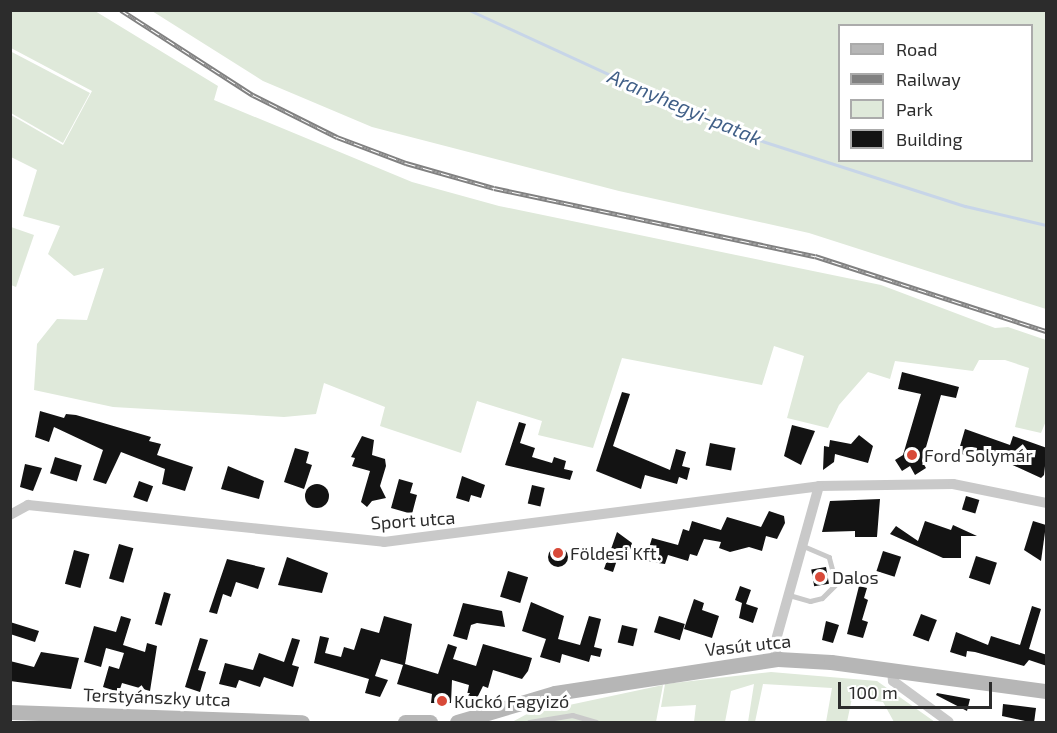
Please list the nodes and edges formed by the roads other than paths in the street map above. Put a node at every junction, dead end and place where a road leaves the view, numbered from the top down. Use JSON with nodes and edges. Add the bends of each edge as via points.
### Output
{"nodes":[{"id":1,"x":819,"y":486,"type":"junction"},
{"id":2,"x":1047,"y":503,"type":"edge"},
{"id":3,"x":10,"y":515,"type":"edge"},
{"id":4,"x":803,"y":546,"type":"junction"},
{"id":5,"x":789,"y":595,"type":"junction"},
{"id":6,"x":778,"y":659,"type":"junction"},
{"id":7,"x":892,"y":670,"type":"junction"},
{"id":8,"x":1047,"y":691,"type":"edge"},
{"id":9,"x":10,"y":711,"type":"edge"},
{"id":10,"x":145,"y":719,"type":"edge"},
{"id":11,"x":302,"y":723,"type":"edge"},
{"id":12,"x":405,"y":723,"type":"edge"},
{"id":13,"x":430,"y":723,"type":"edge"},
{"id":14,"x":457,"y":723,"type":"edge"},
{"id":15,"x":529,"y":723,"type":"edge"},
{"id":16,"x":597,"y":723,"type":"edge"},
{"id":17,"x":949,"y":723,"type":"edge"}],
"edges":[{"from":1,"to":2,"type":"street","name":"Sport utca","via":[[953,484]]},
{"from":1,"to":3,"type":"street","name":"Sport utca","via":[[384,542],[28,504]]},
{"from":1,"to":4,"type":"street"},
{"from":4,"to":5,"type":"street"},
{"from":4,"to":5,"type":"lane","via":[[829,556],[836,584],[822,598],[810,601]]},
{"from":5,"to":6,"type":"street","via":[[774,647]]},
{"from":6,"to":7,"type":"street","name":"Vasút utca"},
{"from":6,"to":14,"type":"street","name":"Vasút utca","via":[[555,693]]},
{"from":7,"to":8,"type":"street","name":"Vasút utca"},
{"from":7,"to":17,"type":"street","via":[[893,681]]},
{"from":9,"to":10,"type":"street","name":"Terstyánszky utca"},
{"from":10,"to":11,"type":"street","name":"Terstyánszky utca"},
{"from":12,"to":13,"type":"street"},
{"from":15,"to":16,"type":"lane","via":[[572,715]]}]}
